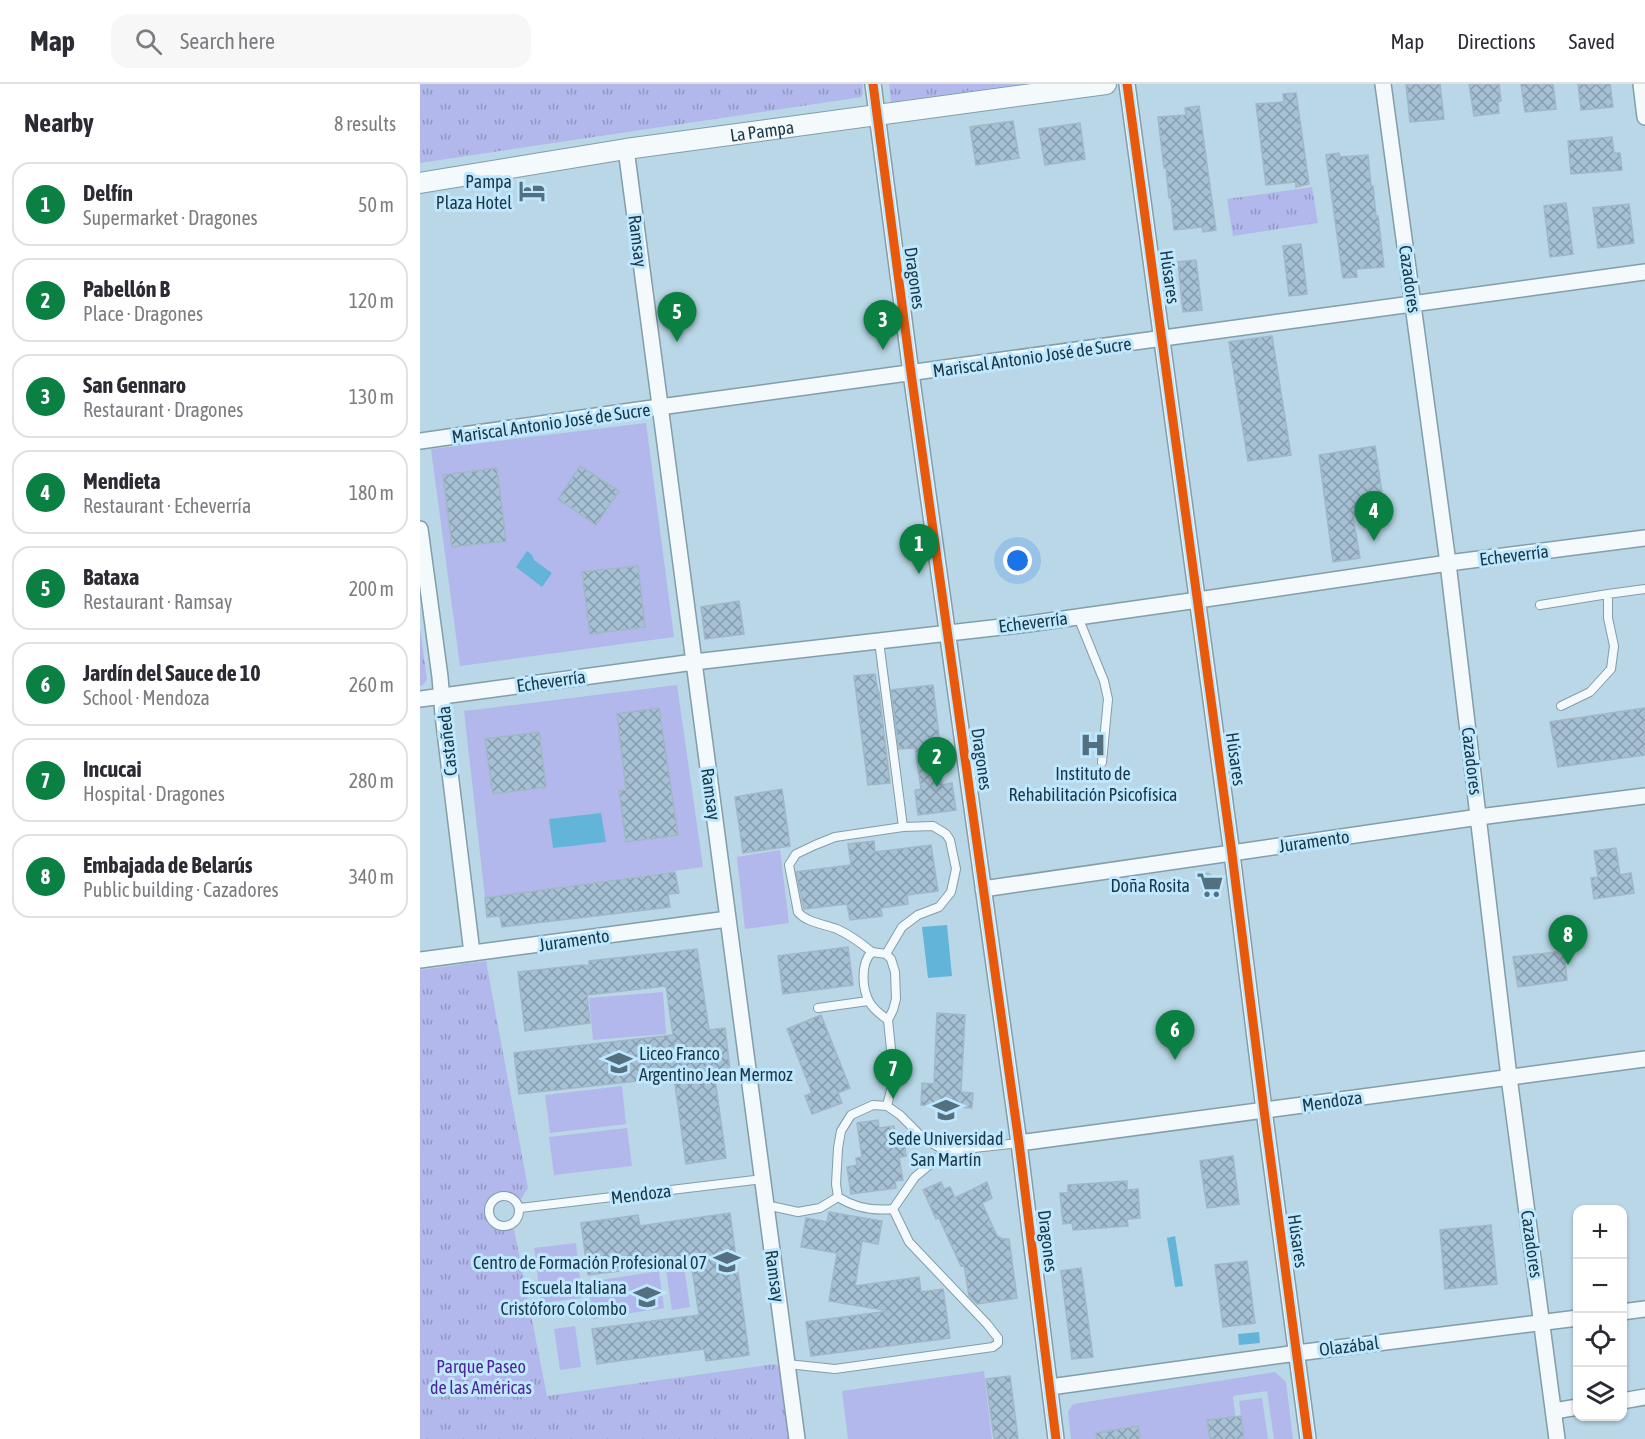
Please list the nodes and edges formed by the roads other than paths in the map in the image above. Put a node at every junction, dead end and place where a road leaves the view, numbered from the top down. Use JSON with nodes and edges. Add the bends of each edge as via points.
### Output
{"nodes":[{"id":1,"x":873,"y":84,"type":"edge"},
{"id":2,"x":1106,"y":84,"type":"edge"},
{"id":3,"x":1127,"y":84,"type":"edge"},
{"id":4,"x":1383,"y":84,"type":"edge"},
{"id":5,"x":1641,"y":84,"type":"edge"},
{"id":6,"x":877,"y":115,"type":"junction"},
{"id":7,"x":1645,"y":117,"type":"edge"},
{"id":8,"x":626,"y":149,"type":"junction"},
{"id":9,"x":420,"y":183,"type":"edge"},
{"id":10,"x":1645,"y":272,"type":"edge"},
{"id":11,"x":1413,"y":304,"type":"junction"},
{"id":12,"x":1162,"y":339,"type":"junction"},
{"id":13,"x":911,"y":373,"type":"junction"},
{"id":14,"x":660,"y":408,"type":"junction"},
{"id":15,"x":420,"y":441,"type":"edge"},
{"id":16,"x":420,"y":529,"type":"edge"},
{"id":17,"x":1645,"y":538,"type":"edge"},
{"id":18,"x":1448,"y":563,"type":"junction"},
{"id":19,"x":1645,"y":589,"type":"edge"},
{"id":20,"x":1608,"y":594,"type":"junction"},
{"id":21,"x":1198,"y":600,"type":"junction"},
{"id":22,"x":1540,"y":605,"type":"dead end"},
{"id":23,"x":1078,"y":617,"type":"junction"},
{"id":24,"x":948,"y":632,"type":"junction"},
{"id":25,"x":879,"y":640,"type":"junction"},
{"id":26,"x":694,"y":662,"type":"junction"},
{"id":27,"x":442,"y":696,"type":"junction"},
{"id":28,"x":420,"y":699,"type":"edge"},
{"id":29,"x":1561,"y":706,"type":"dead end"},
{"id":30,"x":1102,"y":762,"type":"dead end"},
{"id":31,"x":1645,"y":796,"type":"edge"},
{"id":32,"x":1479,"y":817,"type":"junction"},
{"id":33,"x":903,"y":827,"type":"junction"},
{"id":34,"x":1232,"y":854,"type":"junction"},
{"id":35,"x":983,"y":889,"type":"junction"},
{"id":36,"x":728,"y":919,"type":"junction"},
{"id":37,"x":872,"y":952,"type":"junction"},
{"id":38,"x":472,"y":953,"type":"junction"},
{"id":39,"x":886,"y":954,"type":"junction"},
{"id":40,"x":420,"y":960,"type":"edge"},
{"id":41,"x":868,"y":1001,"type":"junction"},
{"id":42,"x":818,"y":1008,"type":"dead end"},
{"id":43,"x":888,"y":1020,"type":"junction"},
{"id":44,"x":1645,"y":1059,"type":"edge"},
{"id":45,"x":1509,"y":1077,"type":"junction"},
{"id":46,"x":887,"y":1106,"type":"junction"},
{"id":47,"x":1264,"y":1110,"type":"junction"},
{"id":48,"x":1019,"y":1143,"type":"junction"},
{"id":49,"x":946,"y":1151,"type":"junction"},
{"id":50,"x":763,"y":1179,"type":"junction"},
{"id":51,"x":838,"y":1197,"type":"junction"},
{"id":52,"x":766,"y":1205,"type":"junction"},
{"id":53,"x":520,"y":1208,"type":"junction"},
{"id":54,"x":893,"y":1209,"type":"junction"},
{"id":55,"x":1645,"y":1309,"type":"edge"},
{"id":56,"x":1627,"y":1311,"type":"edge"},
{"id":57,"x":1573,"y":1319,"type":"edge"},
{"id":58,"x":1542,"y":1323,"type":"junction"},
{"id":59,"x":1297,"y":1353,"type":"junction"},
{"id":60,"x":787,"y":1364,"type":"junction"},
{"id":61,"x":1050,"y":1387,"type":"junction"},
{"id":62,"x":1645,"y":1398,"type":"edge"},
{"id":63,"x":1627,"y":1400,"type":"edge"},
{"id":64,"x":1573,"y":1408,"type":"edge"},
{"id":65,"x":1554,"y":1411,"type":"junction"},
{"id":66,"x":797,"y":1439,"type":"edge"},
{"id":67,"x":1056,"y":1439,"type":"edge"},
{"id":68,"x":1308,"y":1439,"type":"edge"},
{"id":69,"x":1557,"y":1439,"type":"edge"}],
"edges":[{"from":1,"to":6,"type":"street","name":"Dragones"},
{"from":2,"to":6,"type":"street","name":"La Pampa"},
{"from":3,"to":12,"type":"street","name":"Húsares"},
{"from":4,"to":11,"type":"street","name":"Cazadores"},
{"from":5,"to":7,"type":"street"},
{"from":6,"to":8,"type":"street","name":"La Pampa"},
{"from":6,"to":13,"type":"street","name":"Dragones"},
{"from":8,"to":9,"type":"street","name":"La Pampa"},
{"from":8,"to":14,"type":"street","name":"Ramsay"},
{"from":10,"to":11,"type":"street","name":"Mariscal Antonio José de Sucre"},
{"from":11,"to":12,"type":"street","name":"Mariscal Antonio José de Sucre"},
{"from":11,"to":18,"type":"street","name":"Cazadores"},
{"from":12,"to":13,"type":"street","name":"Mariscal Antonio José de Sucre"},
{"from":12,"to":21,"type":"street","name":"Húsares"},
{"from":13,"to":14,"type":"street","name":"Mariscal Antonio José de Sucre"},
{"from":13,"to":24,"type":"street","name":"Dragones"},
{"from":14,"to":15,"type":"street","name":"Mariscal Antonio José de Sucre"},
{"from":14,"to":26,"type":"street","name":"Ramsay"},
{"from":16,"to":27,"type":"street","name":"Castañeda"},
{"from":17,"to":18,"type":"street","name":"Echeverría"},
{"from":18,"to":21,"type":"street","name":"Echeverría"},
{"from":18,"to":32,"type":"street","name":"Cazadores"},
{"from":19,"to":20,"type":"lane"},
{"from":20,"to":22,"type":"lane"},
{"from":20,"to":29,"type":"lane","via":[[1614,646],[1611,669],[1590,692]]},
{"from":21,"to":23,"type":"street","name":"Echeverría"},
{"from":21,"to":34,"type":"street","name":"Húsares"},
{"from":23,"to":24,"type":"street","name":"Echeverría"},
{"from":23,"to":30,"type":"lane","via":[[1108,699]]},
{"from":24,"to":25,"type":"street","name":"Echeverría"},
{"from":24,"to":35,"type":"street","name":"Dragones"},
{"from":25,"to":26,"type":"street","name":"Echeverría"},
{"from":25,"to":33,"type":"lane"},
{"from":26,"to":27,"type":"street","name":"Echeverría"},
{"from":26,"to":36,"type":"street","name":"Ramsay"},
{"from":27,"to":28,"type":"street","name":"Echeverría"},
{"from":27,"to":38,"type":"street","name":"Castañeda"},
{"from":31,"to":32,"type":"street","name":"Juramento"},
{"from":32,"to":34,"type":"street","name":"Juramento"},
{"from":32,"to":45,"type":"street","name":"Cazadores"},
{"from":33,"to":37,"type":"lane","via":[[835,837],[796,854],[789,865],[798,912],[803,918],[837,929]]},
{"from":33,"to":39,"type":"lane","via":[[933,826],[946,834],[956,869],[945,900],[902,927]]},
{"from":34,"to":35,"type":"street","name":"Juramento"},
{"from":34,"to":47,"type":"street","name":"Húsares"},
{"from":35,"to":48,"type":"street","name":"Dragones"},
{"from":36,"to":38,"type":"street","name":"Juramento"},
{"from":36,"to":50,"type":"street","name":"Ramsay"},
{"from":37,"to":39,"type":"lane"},
{"from":37,"to":41,"type":"lane","via":[[863,968]]},
{"from":38,"to":40,"type":"street","name":"Juramento"},
{"from":39,"to":43,"type":"lane","via":[[895,972],[896,999]]},
{"from":41,"to":42,"type":"lane"},
{"from":41,"to":43,"type":"lane"},
{"from":43,"to":46,"type":"lane","via":[[894,1078]]},
{"from":44,"to":45,"type":"street","name":"Mendoza"},
{"from":45,"to":47,"type":"street","name":"Mendoza"},
{"from":45,"to":58,"type":"street","name":"Cazadores"},
{"from":46,"to":49,"type":"lane","via":[[924,1139]]},
{"from":46,"to":51,"type":"lane","via":[[873,1105],[851,1115],[841,1131]]},
{"from":47,"to":48,"type":"street","name":"Mendoza"},
{"from":47,"to":59,"type":"street","name":"Húsares"},
{"from":48,"to":49,"type":"lane"},
{"from":48,"to":61,"type":"street","name":"Dragones"},
{"from":49,"to":54,"type":"lane","via":[[915,1177]]},
{"from":50,"to":52,"type":"street","name":"Ramsay"},
{"from":50,"to":53,"type":"lane","name":"Mendoza"},
{"from":51,"to":52,"type":"lane","via":[[820,1208],[798,1212]]},
{"from":51,"to":54,"type":"lane","via":[[861,1207]]},
{"from":52,"to":60,"type":"street","name":"Ramsay"},
{"from":53,"to":53,"type":"lane","name":"Mendoza","via":[[515,1199],[499,1196],[491,1203],[490,1218],[508,1226],[517,1220]]},
{"from":54,"to":60,"type":"lane","via":[[909,1242],[987,1324],[998,1343],[993,1347],[835,1369]]},
{"from":55,"to":56,"type":"street"},
{"from":57,"to":58,"type":"street","name":"Olazábal"},
{"from":58,"to":59,"type":"street","name":"Olazábal"},
{"from":58,"to":65,"type":"street","name":"Cazadores"},
{"from":59,"to":61,"type":"street","name":"Olazábal"},
{"from":59,"to":68,"type":"street","name":"Húsares"},
{"from":60,"to":66,"type":"street","name":"Ramsay"},
{"from":61,"to":67,"type":"street","name":"Dragones"},
{"from":62,"to":63,"type":"street"},
{"from":64,"to":65,"type":"street"},
{"from":65,"to":69,"type":"street","name":"Cazadores"}]}
